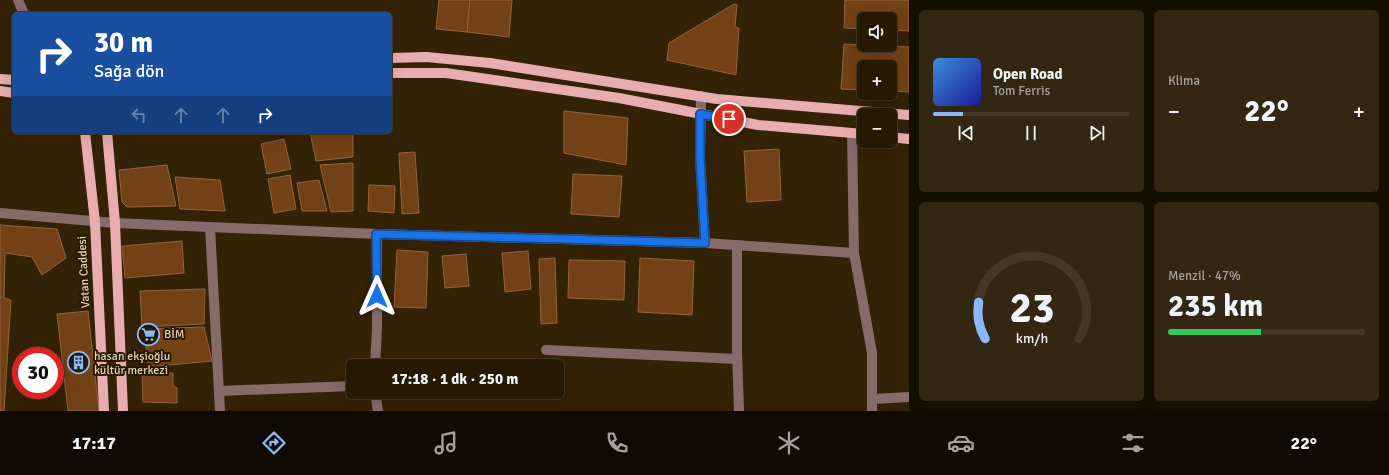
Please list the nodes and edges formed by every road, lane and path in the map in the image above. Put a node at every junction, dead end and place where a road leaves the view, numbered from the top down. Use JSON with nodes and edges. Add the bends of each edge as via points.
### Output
{"nodes":[{"id":1,"x":18,"y":0,"type":"edge"},
{"id":2,"x":23,"y":12,"type":"edge"},
{"id":3,"x":392,"y":58,"type":"edge"},
{"id":4,"x":392,"y":73,"type":"edge"},
{"id":5,"x":0,"y":78,"type":"edge"},
{"id":6,"x":12,"y":80,"type":"edge"},
{"id":7,"x":0,"y":91,"type":"edge"},
{"id":8,"x":12,"y":93,"type":"edge"},
{"id":9,"x":701,"y":96,"type":"junction"},
{"id":10,"x":700,"y":114,"type":"junction"},
{"id":11,"x":909,"y":115,"type":"edge"},
{"id":12,"x":852,"y":133,"type":"junction"},
{"id":13,"x":857,"y":133,"type":"edge"},
{"id":14,"x":85,"y":134,"type":"edge"},
{"id":15,"x":107,"y":134,"type":"edge"},
{"id":16,"x":897,"y":138,"type":"edge"},
{"id":17,"x":909,"y":139,"type":"edge"},
{"id":18,"x":0,"y":213,"type":"edge"},
{"id":19,"x":95,"y":222,"type":"junction"},
{"id":20,"x":115,"y":223,"type":"junction"},
{"id":21,"x":210,"y":227,"type":"junction"},
{"id":22,"x":376,"y":234,"type":"junction"},
{"id":23,"x":705,"y":243,"type":"junction"},
{"id":24,"x":737,"y":245,"type":"junction"},
{"id":25,"x":854,"y":253,"type":"junction"},
{"id":26,"x":546,"y":350,"type":"dead end"},
{"id":27,"x":375,"y":359,"type":"edge"},
{"id":28,"x":737,"y":359,"type":"junction"},
{"id":29,"x":346,"y":386,"type":"edge"},
{"id":30,"x":219,"y":391,"type":"junction"},
{"id":31,"x":909,"y":397,"type":"edge"},
{"id":32,"x":376,"y":399,"type":"edge"},
{"id":33,"x":873,"y":399,"type":"junction"},
{"id":34,"x":104,"y":411,"type":"edge"},
{"id":35,"x":123,"y":411,"type":"edge"},
{"id":36,"x":220,"y":411,"type":"edge"},
{"id":37,"x":378,"y":411,"type":"edge"},
{"id":38,"x":739,"y":411,"type":"edge"},
{"id":39,"x":872,"y":411,"type":"edge"}],
"edges":[{"from":1,"to":2,"type":"street"},
{"from":3,"to":9,"type":"main road","via":[[426,57],[490,62]]},
{"from":4,"to":10,"type":"main road","via":[[446,73],[619,98]]},
{"from":5,"to":6,"type":"main road"},
{"from":7,"to":8,"type":"main road"},
{"from":9,"to":10,"type":"street"},
{"from":9,"to":11,"type":"main road"},
{"from":10,"to":12,"type":"main road","via":[[758,125]]},
{"from":10,"to":23,"type":"street"},
{"from":12,"to":13,"type":"main road"},
{"from":12,"to":25,"type":"street"},
{"from":14,"to":19,"type":"main road","name":"Vatan Caddesi"},
{"from":15,"to":20,"type":"main road"},
{"from":16,"to":17,"type":"main road"},
{"from":18,"to":19,"type":"street"},
{"from":19,"to":20,"type":"street"},
{"from":19,"to":34,"type":"main road","name":"Vatan Caddesi"},
{"from":20,"to":21,"type":"street"},
{"from":20,"to":35,"type":"main road"},
{"from":21,"to":22,"type":"street"},
{"from":21,"to":30,"type":"street"},
{"from":22,"to":23,"type":"street"},
{"from":22,"to":27,"type":"street"},
{"from":23,"to":24,"type":"street"},
{"from":24,"to":25,"type":"street"},
{"from":24,"to":28,"type":"street"},
{"from":25,"to":33,"type":"street","via":[[872,354]]},
{"from":26,"to":28,"type":"street"},
{"from":28,"to":38,"type":"street"},
{"from":29,"to":30,"type":"street"},
{"from":30,"to":36,"type":"street"},
{"from":31,"to":33,"type":"street"},
{"from":32,"to":37,"type":"street"},
{"from":33,"to":39,"type":"street"}]}
